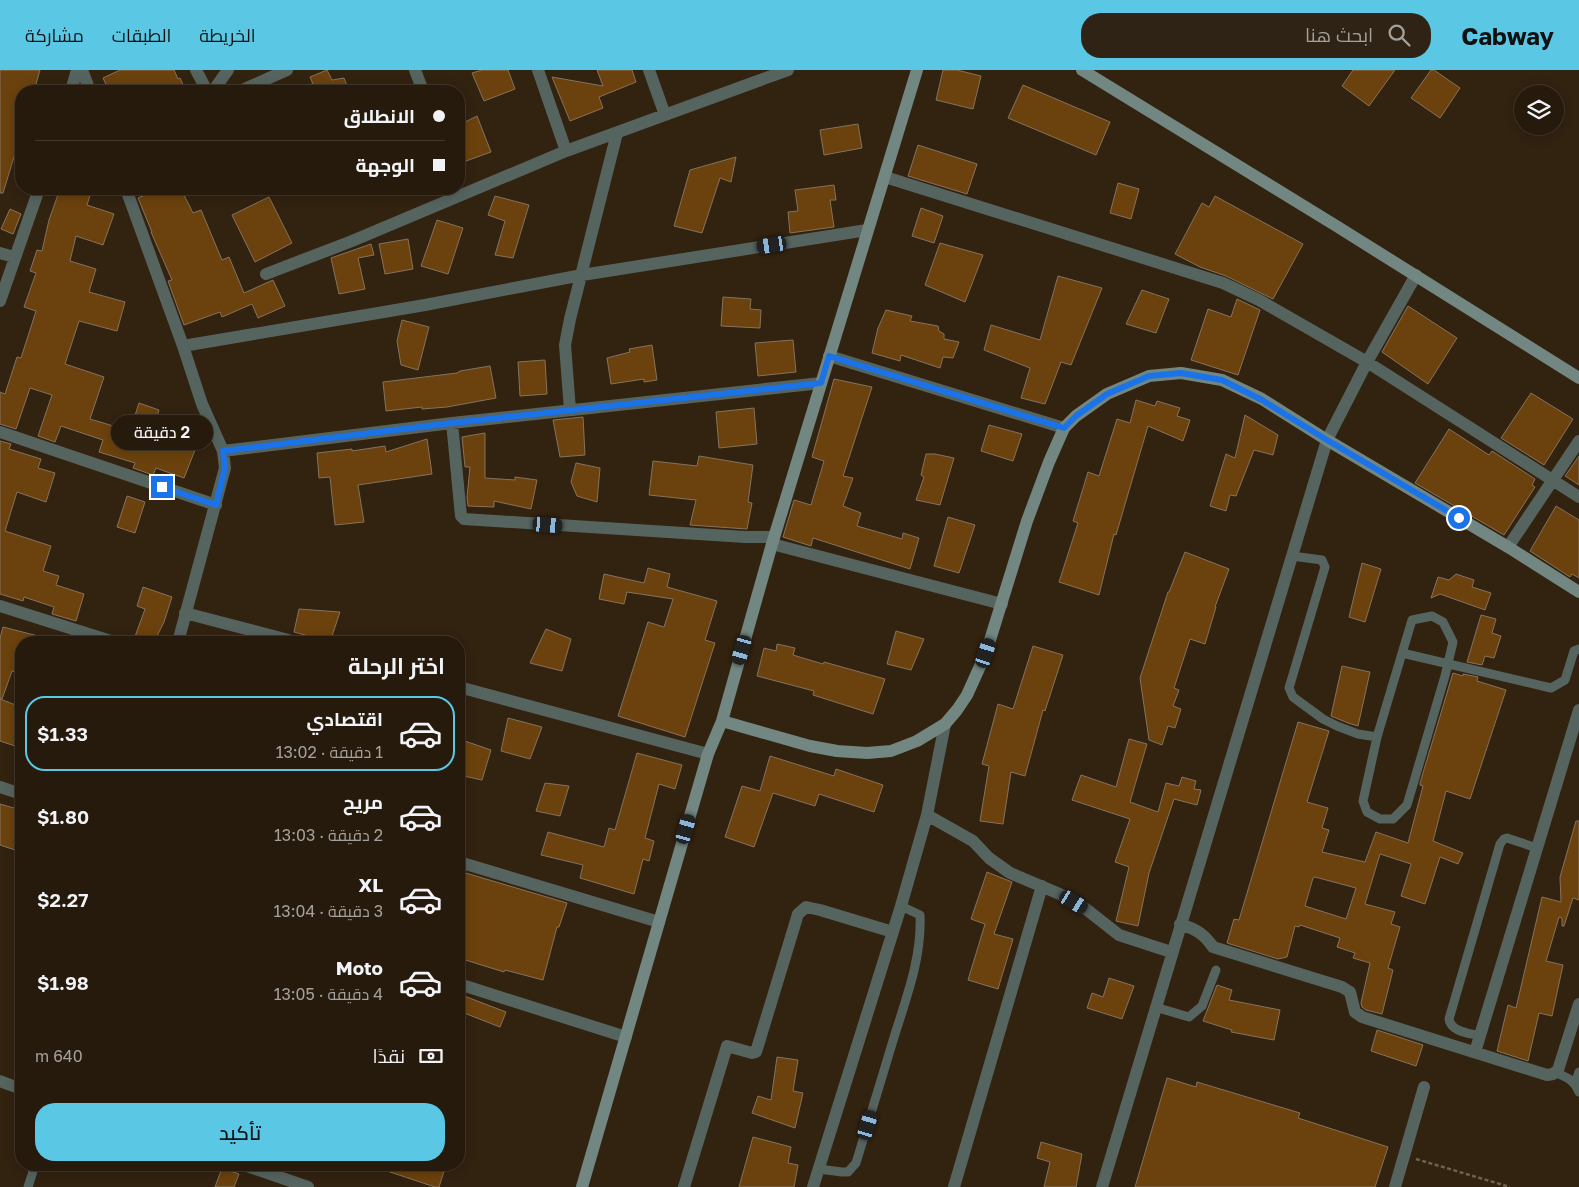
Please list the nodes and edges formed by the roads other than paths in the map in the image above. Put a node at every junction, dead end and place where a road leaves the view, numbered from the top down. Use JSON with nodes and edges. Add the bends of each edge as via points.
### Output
{"nodes":[{"id":1,"x":77,"y":70,"type":"edge"},
{"id":2,"x":82,"y":70,"type":"edge"},
{"id":3,"x":196,"y":70,"type":"edge"},
{"id":4,"x":228,"y":70,"type":"edge"},
{"id":5,"x":287,"y":70,"type":"edge"},
{"id":6,"x":415,"y":70,"type":"edge"},
{"id":7,"x":538,"y":70,"type":"edge"},
{"id":8,"x":649,"y":70,"type":"edge"},
{"id":9,"x":788,"y":70,"type":"edge"},
{"id":10,"x":917,"y":70,"type":"edge"},
{"id":11,"x":1082,"y":70,"type":"edge"},
{"id":12,"x":72,"y":85,"type":"edge"},
{"id":13,"x":88,"y":85,"type":"edge"},
{"id":14,"x":204,"y":85,"type":"edge"},
{"id":15,"x":217,"y":85,"type":"edge"},
{"id":16,"x":253,"y":85,"type":"edge"},
{"id":17,"x":421,"y":85,"type":"edge"},
{"id":18,"x":665,"y":115,"type":"junction"},
{"id":19,"x":617,"y":133,"type":"junction"},
{"id":20,"x":566,"y":151,"type":"junction"},
{"id":21,"x":885,"y":177,"type":"junction"},
{"id":22,"x":465,"y":186,"type":"edge"},
{"id":23,"x":37,"y":195,"type":"edge"},
{"id":24,"x":128,"y":195,"type":"edge"},
{"id":25,"x":446,"y":195,"type":"edge"},
{"id":26,"x":866,"y":230,"type":"junction"},
{"id":27,"x":0,"y":253,"type":"edge"},
{"id":28,"x":14,"y":257,"type":"junction"},
{"id":29,"x":266,"y":274,"type":"dead end"},
{"id":30,"x":582,"y":275,"type":"junction"},
{"id":31,"x":1416,"y":275,"type":"junction"},
{"id":32,"x":0,"y":301,"type":"edge"},
{"id":33,"x":183,"y":346,"type":"junction"},
{"id":34,"x":829,"y":356,"type":"junction"},
{"id":35,"x":1367,"y":362,"type":"junction"},
{"id":36,"x":1579,"y":378,"type":"edge"},
{"id":37,"x":821,"y":383,"type":"junction"},
{"id":38,"x":570,"y":410,"type":"junction"},
{"id":39,"x":452,"y":423,"type":"junction"},
{"id":40,"x":1064,"y":428,"type":"junction"},
{"id":41,"x":0,"y":432,"type":"edge"},
{"id":42,"x":1327,"y":440,"type":"junction"},
{"id":43,"x":1579,"y":441,"type":"edge"},
{"id":44,"x":223,"y":451,"type":"junction"},
{"id":45,"x":1553,"y":480,"type":"junction"},
{"id":46,"x":1579,"y":497,"type":"edge"},
{"id":47,"x":216,"y":505,"type":"junction"},
{"id":48,"x":773,"y":540,"type":"junction"},
{"id":49,"x":1508,"y":547,"type":"junction"},
{"id":50,"x":1292,"y":556,"type":"junction"},
{"id":51,"x":1579,"y":592,"type":"edge"},
{"id":52,"x":1002,"y":604,"type":"junction"},
{"id":53,"x":0,"y":606,"type":"edge"},
{"id":54,"x":185,"y":612,"type":"junction"},
{"id":55,"x":95,"y":636,"type":"edge"},
{"id":56,"x":179,"y":636,"type":"edge"},
{"id":57,"x":274,"y":636,"type":"edge"},
{"id":58,"x":1579,"y":649,"type":"edge"},
{"id":59,"x":1402,"y":653,"type":"junction"},
{"id":60,"x":1448,"y":664,"type":"junction"},
{"id":61,"x":465,"y":689,"type":"edge"},
{"id":62,"x":1579,"y":710,"type":"edge"},
{"id":63,"x":722,"y":720,"type":"junction"},
{"id":64,"x":945,"y":724,"type":"junction"},
{"id":65,"x":1377,"y":737,"type":"junction"},
{"id":66,"x":708,"y":754,"type":"junction"},
{"id":67,"x":0,"y":786,"type":"edge"},
{"id":68,"x":15,"y":792,"type":"edge"},
{"id":69,"x":927,"y":815,"type":"junction"},
{"id":70,"x":1537,"y":848,"type":"junction"},
{"id":71,"x":465,"y":864,"type":"edge"},
{"id":72,"x":1042,"y":886,"type":"junction"},
{"id":73,"x":901,"y":906,"type":"junction"},
{"id":74,"x":660,"y":922,"type":"junction"},
{"id":75,"x":1180,"y":924,"type":"junction"},
{"id":76,"x":893,"y":932,"type":"junction"},
{"id":77,"x":1172,"y":952,"type":"junction"},
{"id":78,"x":1216,"y":970,"type":"dead end"},
{"id":79,"x":465,"y":986,"type":"edge"},
{"id":80,"x":1579,"y":1004,"type":"edge"},
{"id":81,"x":1155,"y":1007,"type":"junction"},
{"id":82,"x":1480,"y":1036,"type":"junction"},
{"id":83,"x":626,"y":1037,"type":"junction"},
{"id":84,"x":1475,"y":1052,"type":"junction"},
{"id":85,"x":1579,"y":1072,"type":"edge"},
{"id":86,"x":1556,"y":1073,"type":"junction"},
{"id":87,"x":0,"y":1081,"type":"edge"},
{"id":88,"x":1575,"y":1083,"type":"junction"},
{"id":89,"x":15,"y":1087,"type":"edge"},
{"id":90,"x":1424,"y":1087,"type":"dead end"},
{"id":91,"x":1579,"y":1092,"type":"edge"},
{"id":92,"x":819,"y":1169,"type":"junction"},
{"id":93,"x":33,"y":1171,"type":"edge"},
{"id":94,"x":261,"y":1171,"type":"edge"},
{"id":95,"x":28,"y":1187,"type":"edge"},
{"id":96,"x":308,"y":1187,"type":"edge"},
{"id":97,"x":582,"y":1187,"type":"edge"},
{"id":98,"x":684,"y":1187,"type":"edge"},
{"id":99,"x":814,"y":1187,"type":"edge"},
{"id":100,"x":954,"y":1187,"type":"edge"},
{"id":101,"x":1102,"y":1187,"type":"edge"},
{"id":102,"x":1395,"y":1187,"type":"edge"}],
"edges":[{"from":1,"to":12,"type":"street"},
{"from":2,"to":13,"type":"street"},
{"from":3,"to":14,"type":"street"},
{"from":4,"to":15,"type":"street"},
{"from":5,"to":16,"type":"street"},
{"from":6,"to":17,"type":"street"},
{"from":7,"to":20,"type":"street"},
{"from":8,"to":18,"type":"street"},
{"from":9,"to":18,"type":"street"},
{"from":10,"to":21,"type":"street"},
{"from":11,"to":31,"type":"street"},
{"from":18,"to":19,"type":"street"},
{"from":19,"to":20,"type":"street"},
{"from":19,"to":30,"type":"street"},
{"from":20,"to":22,"type":"street"},
{"from":21,"to":26,"type":"street"},
{"from":21,"to":35,"type":"street","via":[[1223,282]]},
{"from":23,"to":28,"type":"street"},
{"from":24,"to":33,"type":"street"},
{"from":25,"to":29,"type":"street","via":[[352,241]]},
{"from":26,"to":30,"type":"street"},
{"from":26,"to":34,"type":"street"},
{"from":27,"to":28,"type":"street"},
{"from":28,"to":32,"type":"street"},
{"from":30,"to":33,"type":"street"},
{"from":30,"to":38,"type":"street","via":[[565,345]]},
{"from":31,"to":35,"type":"street"},
{"from":31,"to":36,"type":"street"},
{"from":33,"to":44,"type":"street","via":[[202,404]]},
{"from":34,"to":37,"type":"street"},
{"from":34,"to":40,"type":"street"},
{"from":35,"to":42,"type":"street"},
{"from":35,"to":45,"type":"street"},
{"from":37,"to":38,"type":"street"},
{"from":37,"to":48,"type":"street"},
{"from":38,"to":39,"type":"street"},
{"from":39,"to":44,"type":"street"},
{"from":39,"to":48,"type":"street","via":[[461,516],[464,519]]},
{"from":40,"to":42,"type":"street","via":[[1107,394],[1149,376],[1181,373],[1222,380]]},
{"from":40,"to":52,"type":"street","via":[[1027,521]]},
{"from":41,"to":47,"type":"street"},
{"from":42,"to":49,"type":"street"},
{"from":42,"to":50,"type":"street"},
{"from":43,"to":45,"type":"street"},
{"from":44,"to":47,"type":"street","via":[[225,468]]},
{"from":45,"to":46,"type":"street"},
{"from":45,"to":49,"type":"street"},
{"from":47,"to":54,"type":"street"},
{"from":48,"to":52,"type":"street"},
{"from":48,"to":63,"type":"street"},
{"from":49,"to":51,"type":"street"},
{"from":50,"to":65,"type":"lane","via":[[1322,560],[1326,567],[1289,688],[1292,697],[1337,726]]},
{"from":50,"to":75,"type":"street"},
{"from":52,"to":64,"type":"street","via":[[978,673],[958,710]]},
{"from":53,"to":55,"type":"street"},
{"from":54,"to":56,"type":"street"},
{"from":54,"to":57,"type":"street"},
{"from":58,"to":60,"type":"lane","via":[[1574,651],[1565,680],[1551,688]]},
{"from":59,"to":60,"type":"lane"},
{"from":59,"to":60,"type":"lane","via":[[1412,620],[1432,616],[1444,622],[1453,642]]},
{"from":59,"to":65,"type":"lane"},
{"from":60,"to":65,"type":"lane","via":[[1407,805],[1393,819],[1380,820],[1367,812],[1363,801]]},
{"from":61,"to":66,"type":"street"},
{"from":62,"to":70,"type":"street"},
{"from":63,"to":64,"type":"street","via":[[836,752],[868,753],[891,751],[917,741]]},
{"from":63,"to":66,"type":"street"},
{"from":64,"to":69,"type":"street"},
{"from":66,"to":74,"type":"street"},
{"from":67,"to":68,"type":"street"},
{"from":69,"to":72,"type":"street","via":[[973,841],[1010,874]]},
{"from":69,"to":73,"type":"street"},
{"from":70,"to":82,"type":"street"},
{"from":70,"to":82,"type":"lane","via":[[1507,838],[1500,844],[1449,1019],[1456,1030]]},
{"from":71,"to":74,"type":"street"},
{"from":72,"to":77,"type":"street","via":[[1086,909],[1119,936]]},
{"from":72,"to":100,"type":"street"},
{"from":73,"to":76,"type":"street"},
{"from":73,"to":92,"type":"lane","via":[[920,915],[921,935],[856,1163],[848,1172]]},
{"from":74,"to":83,"type":"street"},
{"from":75,"to":77,"type":"street"},
{"from":75,"to":84,"type":"street","via":[[1205,936],[1214,948],[1342,987],[1350,992],[1355,1012],[1362,1017]]},
{"from":76,"to":92,"type":"street"},
{"from":76,"to":98,"type":"street","via":[[806,907],[798,914],[756,1052],[752,1054],[727,1046]]},
{"from":77,"to":81,"type":"street"},
{"from":78,"to":81,"type":"lane","via":[[1202,1006],[1188,1017]]},
{"from":79,"to":83,"type":"street"},
{"from":80,"to":86,"type":"street"},
{"from":81,"to":101,"type":"street"},
{"from":82,"to":84,"type":"street"},
{"from":83,"to":97,"type":"street"},
{"from":84,"to":86,"type":"street","via":[[1547,1075]]},
{"from":85,"to":88,"type":"lane"},
{"from":86,"to":88,"type":"lane"},
{"from":87,"to":89,"type":"street"},
{"from":88,"to":91,"type":"lane"},
{"from":90,"to":102,"type":"street"},
{"from":92,"to":99,"type":"street"},
{"from":93,"to":95,"type":"lane"},
{"from":94,"to":96,"type":"street"}]}
